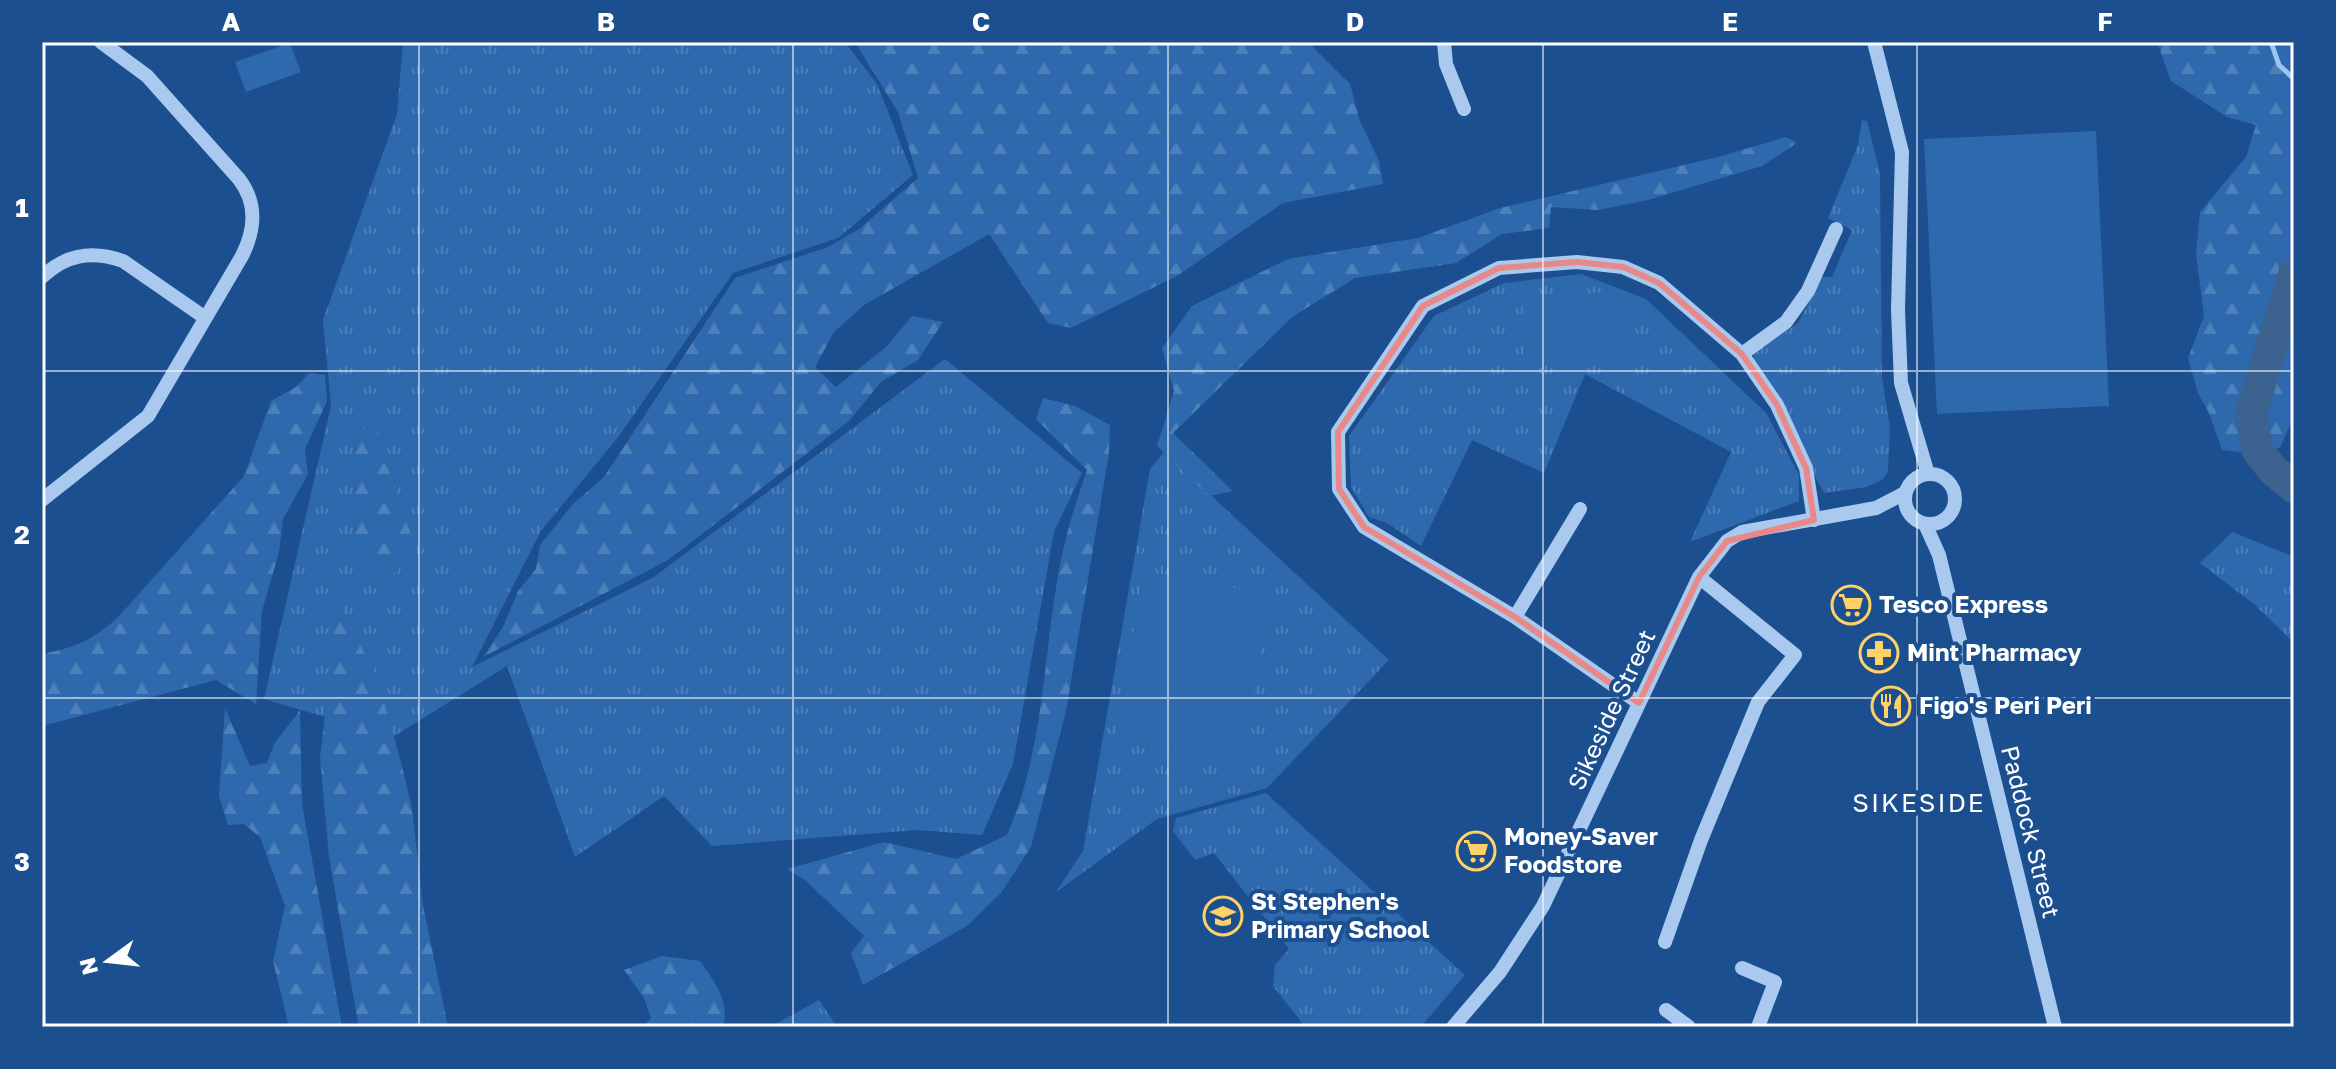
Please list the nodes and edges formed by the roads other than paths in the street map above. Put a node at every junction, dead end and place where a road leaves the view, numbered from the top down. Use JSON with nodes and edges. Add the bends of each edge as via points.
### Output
{"nodes":[{"id":1,"x":101,"y":42,"type":"edge"},
{"id":2,"x":1444,"y":42,"type":"edge"},
{"id":3,"x":1874,"y":42,"type":"edge"},
{"id":4,"x":1464,"y":109,"type":"dead end"},
{"id":5,"x":1836,"y":229,"type":"dead end"},
{"id":6,"x":42,"y":277,"type":"edge"},
{"id":7,"x":204,"y":317,"type":"junction"},
{"id":8,"x":1742,"y":354,"type":"junction"},
{"id":9,"x":1922,"y":476,"type":"junction"},
{"id":10,"x":1905,"y":493,"type":"junction"},
{"id":11,"x":42,"y":500,"type":"edge"},
{"id":12,"x":1876,"y":508,"type":"junction"},
{"id":13,"x":1580,"y":509,"type":"dead end"},
{"id":14,"x":1910,"y":516,"type":"junction"},
{"id":15,"x":1814,"y":520,"type":"junction"},
{"id":16,"x":1944,"y":521,"type":"junction"},
{"id":17,"x":1925,"y":524,"type":"junction"},
{"id":18,"x":1939,"y":555,"type":"junction"},
{"id":19,"x":1699,"y":577,"type":"junction"},
{"id":20,"x":1515,"y":617,"type":"junction"},
{"id":21,"x":1639,"y":703,"type":"junction"},
{"id":22,"x":1665,"y":942,"type":"dead end"},
{"id":23,"x":1742,"y":968,"type":"dead end"},
{"id":24,"x":1666,"y":1010,"type":"dead end"},
{"id":25,"x":1453,"y":1027,"type":"edge"},
{"id":26,"x":1689,"y":1027,"type":"edge"},
{"id":27,"x":1758,"y":1027,"type":"edge"},
{"id":28,"x":2055,"y":1027,"type":"edge"}],
"edges":[{"from":1,"to":7,"type":"street","via":[[147,76],[247,190],[251,238]]},
{"from":2,"to":4,"type":"street","via":[[1446,64]]},
{"from":3,"to":9,"type":"street","via":[[1902,152],[1901,383]]},
{"from":5,"to":8,"type":"street","via":[[1808,291],[1786,322]]},
{"from":6,"to":7,"type":"street","via":[[80,256],[108,256]]},
{"from":7,"to":11,"type":"street","via":[[148,416]]},
{"from":8,"to":15,"type":"street","via":[[1777,405],[1806,468]]},
{"from":8,"to":20,"type":"street","via":[[1659,283],[1623,267],[1577,262],[1499,268],[1423,306],[1338,432],[1339,489],[1364,527]]},
{"from":9,"to":10,"type":"street"},
{"from":9,"to":16,"type":"street","via":[[1941,476],[1953,489],[1955,504]]},
{"from":10,"to":12,"type":"street","name":"Sikeside Street"},
{"from":10,"to":14,"type":"street"},
{"from":12,"to":14,"type":"street","name":"Sikeside Street"},
{"from":12,"to":15,"type":"street","name":"Sikeside Street"},
{"from":13,"to":20,"type":"street"},
{"from":14,"to":17,"type":"street"},
{"from":15,"to":19,"type":"street","name":"Sikeside Street","via":[[1742,532],[1727,541]]},
{"from":16,"to":17,"type":"street"},
{"from":16,"to":18,"type":"street","name":"Paddock Street"},
{"from":17,"to":18,"type":"street","name":"Paddock Street"},
{"from":18,"to":28,"type":"street","name":"Paddock Street"},
{"from":19,"to":21,"type":"street","name":"Sikeside Street"},
{"from":19,"to":22,"type":"street","via":[[1795,655],[1758,702]]},
{"from":20,"to":21,"type":"street"},
{"from":21,"to":25,"type":"street","name":"Sikeside Street","via":[[1543,906],[1500,972]]},
{"from":23,"to":27,"type":"street","via":[[1775,982]]},
{"from":24,"to":26,"type":"street"}]}
